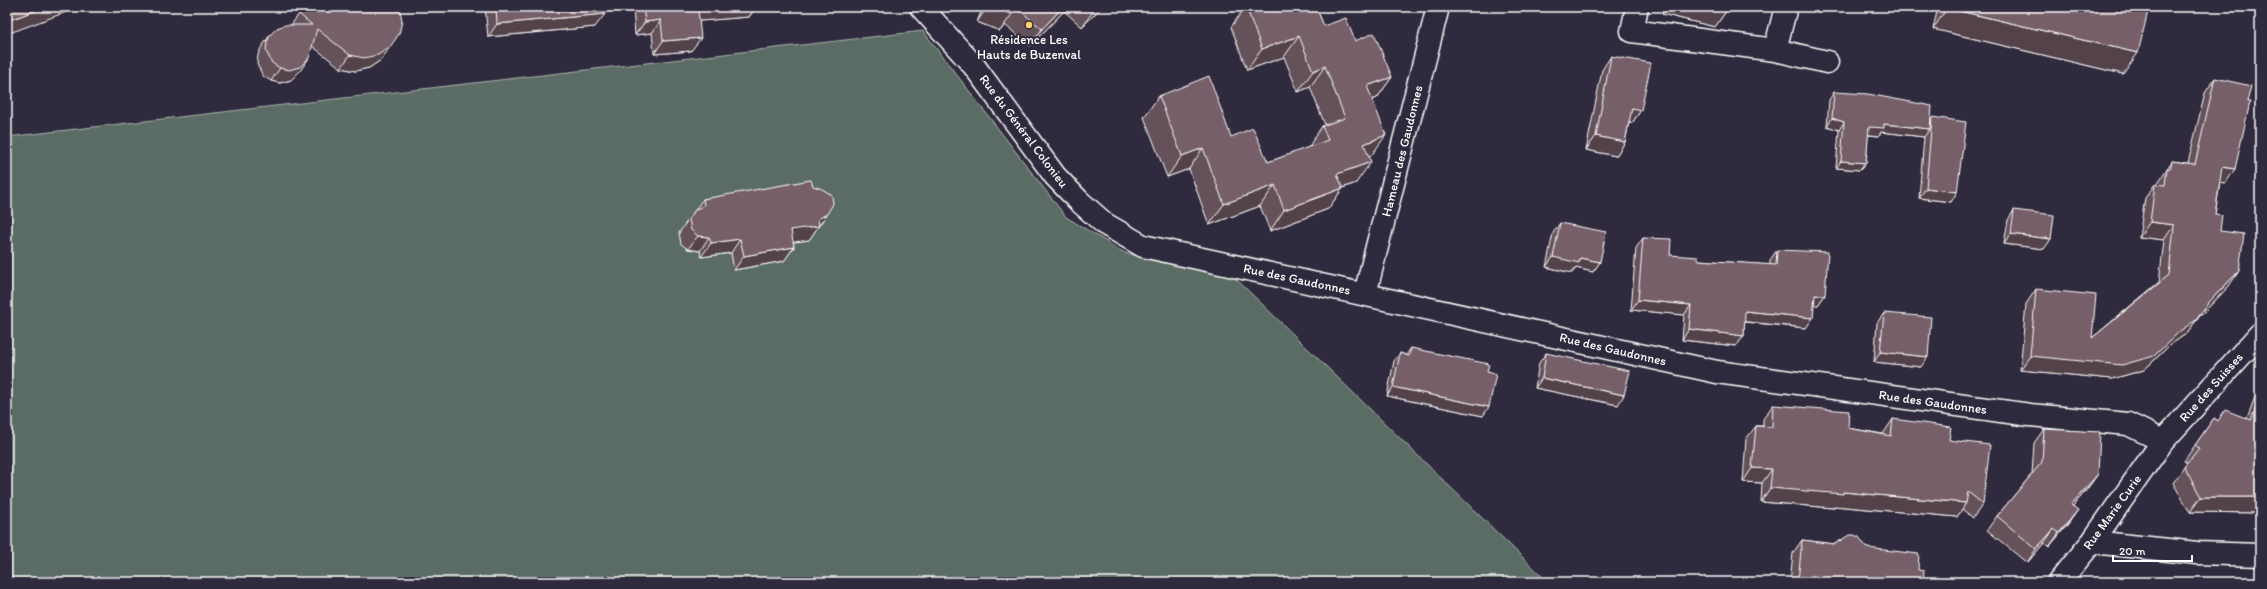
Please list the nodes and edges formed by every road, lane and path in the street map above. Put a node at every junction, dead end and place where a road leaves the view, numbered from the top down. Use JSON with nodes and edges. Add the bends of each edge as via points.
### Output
{"nodes":[{"id":1,"x":921,"y":7,"type":"edge"},
{"id":2,"x":1438,"y":7,"type":"edge"},
{"id":3,"x":1637,"y":7,"type":"edge"},
{"id":4,"x":1786,"y":7,"type":"edge"},
{"id":5,"x":1775,"y":50,"type":"junction"},
{"id":6,"x":1828,"y":62,"type":"dead end"},
{"id":7,"x":1079,"y":201,"type":"joint"},
{"id":8,"x":1365,"y":294,"type":"junction"},
{"id":9,"x":2260,"y":334,"type":"edge"},
{"id":10,"x":2163,"y":441,"type":"junction"},
{"id":11,"x":2092,"y":542,"type":"junction"},
{"id":12,"x":2260,"y":555,"type":"edge"},
{"id":13,"x":2059,"y":582,"type":"edge"}],
"edges":[{"from":1,"to":7,"type":"street","name":"Rue du Général Colonieu","via":[[974,66],[1055,176]]},
{"from":2,"to":8,"type":"street","name":"Hameau des Gaudonnes"},
{"from":3,"to":5,"type":"street","via":[[1632,31]]},
{"from":4,"to":5,"type":"street"},
{"from":5,"to":6,"type":"street"},
{"from":7,"to":8,"type":"street","name":"Rue des Gaudonnes","via":[[1105,224],[1143,246]]},
{"from":8,"to":10,"type":"street","name":"Rue des Gaudonnes","via":[[1717,372],[2030,415],[2128,424]]},
{"from":9,"to":10,"type":"street","name":"Rue des Suisses"},
{"from":10,"to":11,"type":"street","name":"Rue Marie Curie"},
{"from":11,"to":12,"type":"street","via":[[2197,553]]},
{"from":11,"to":13,"type":"street","name":"Rue Marie Curie"}]}
